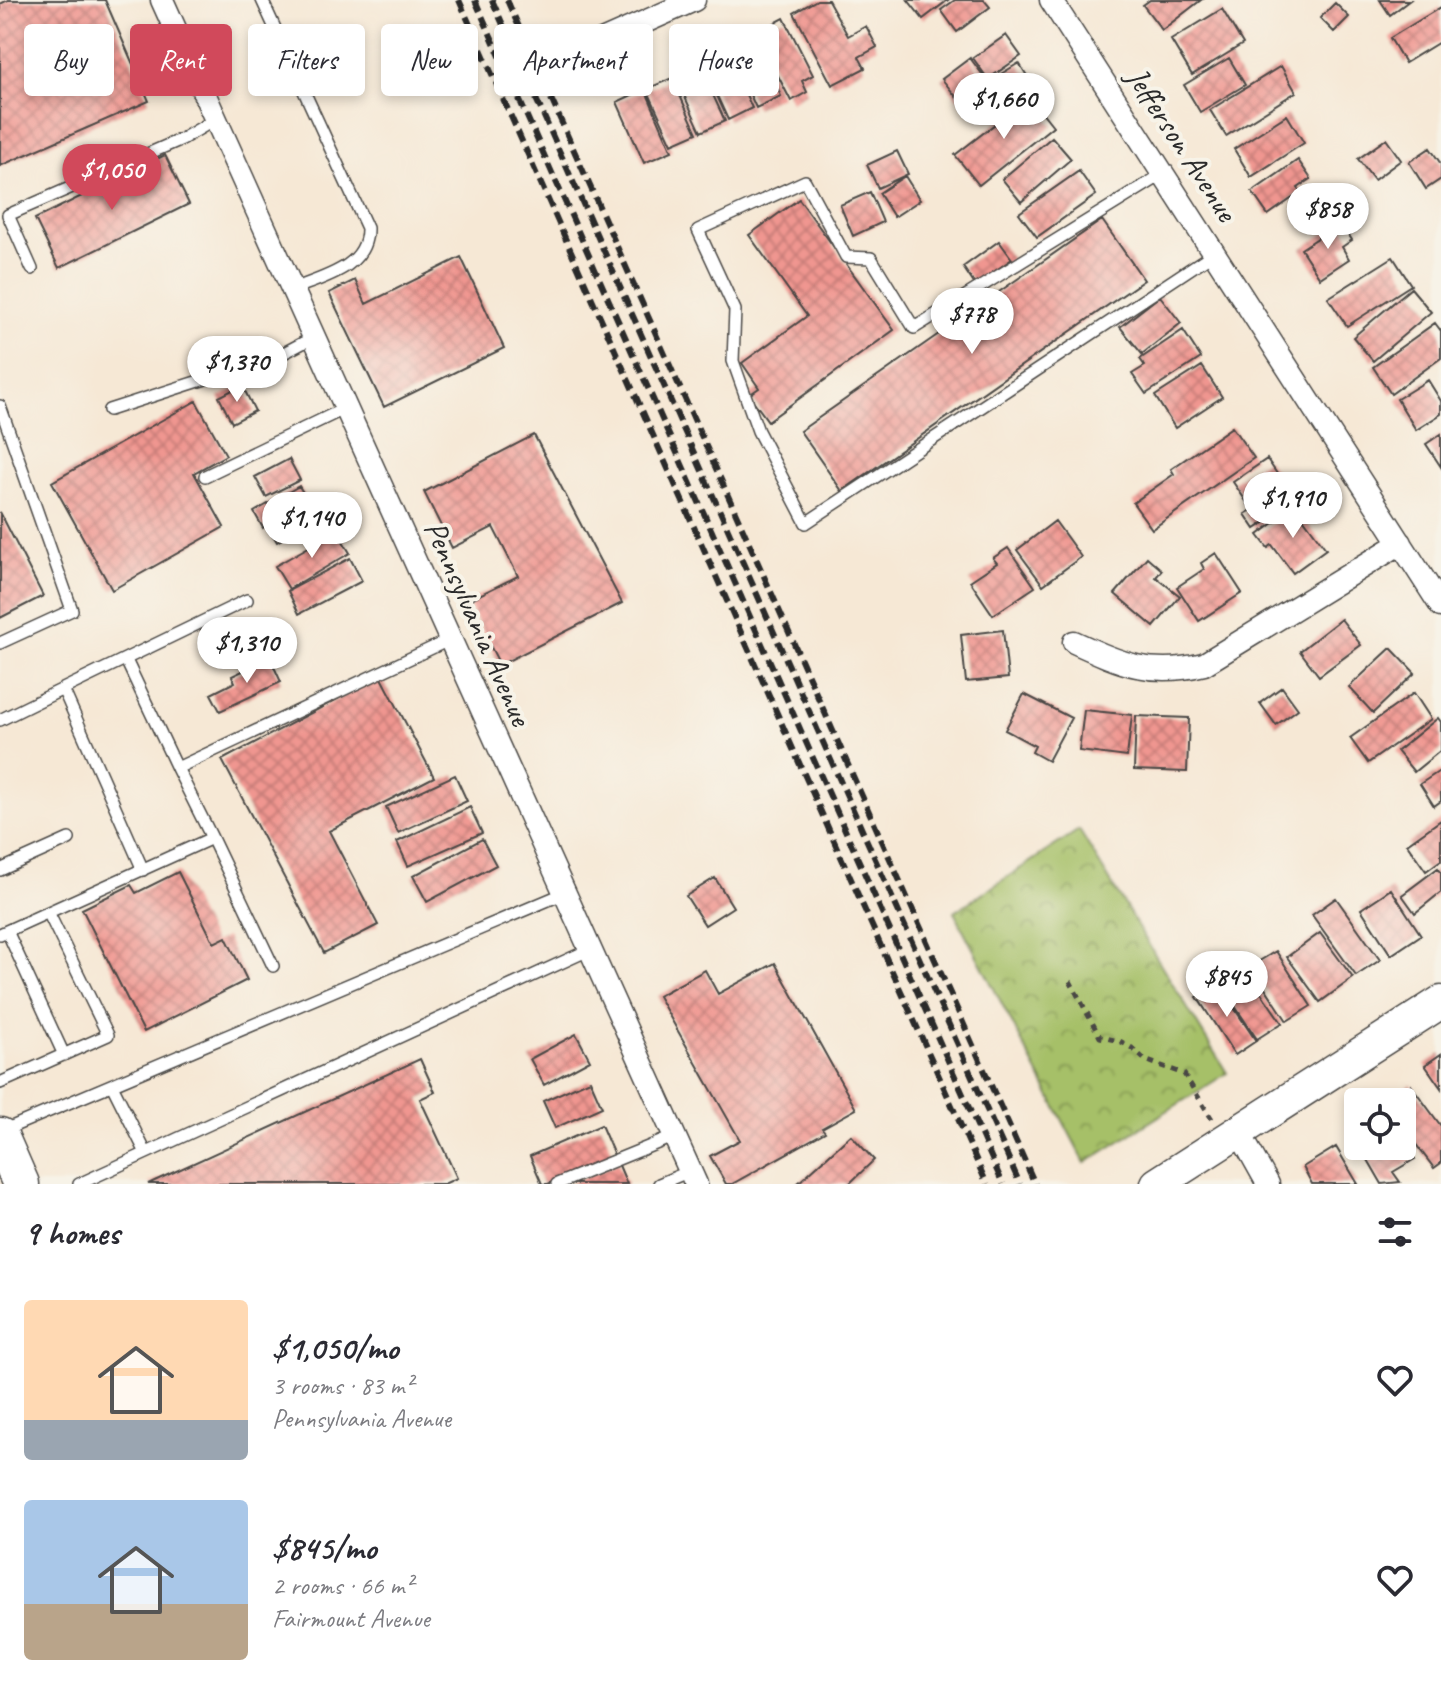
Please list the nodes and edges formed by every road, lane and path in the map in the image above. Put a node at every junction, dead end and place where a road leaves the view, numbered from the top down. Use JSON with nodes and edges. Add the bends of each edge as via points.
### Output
{"nodes":[{"id":1,"x":162,"y":0,"type":"edge"},
{"id":2,"x":262,"y":0,"type":"edge"},
{"id":3,"x":694,"y":0,"type":"edge"},
{"id":4,"x":1051,"y":0,"type":"edge"},
{"id":5,"x":640,"y":24,"type":"edge"},
{"id":6,"x":216,"y":119,"type":"junction"},
{"id":7,"x":1163,"y":174,"type":"junction"},
{"id":8,"x":1214,"y":253,"type":"junction"},
{"id":9,"x":32,"y":269,"type":"dead end"},
{"id":10,"x":293,"y":289,"type":"junction"},
{"id":11,"x":314,"y":337,"type":"junction"},
{"id":12,"x":0,"y":406,"type":"edge"},
{"id":13,"x":346,"y":408,"type":"junction"},
{"id":14,"x":109,"y":410,"type":"dead end"},
{"id":15,"x":205,"y":476,"type":"dead end"},
{"id":16,"x":1401,"y":543,"type":"junction"},
{"id":17,"x":247,"y":600,"type":"dead end"},
{"id":18,"x":1441,"y":606,"type":"edge"},
{"id":19,"x":451,"y":639,"type":"junction"},
{"id":20,"x":1074,"y":642,"type":"dead end"},
{"id":21,"x":0,"y":643,"type":"edge"},
{"id":22,"x":126,"y":660,"type":"junction"},
{"id":23,"x":63,"y":689,"type":"junction"},
{"id":24,"x":0,"y":720,"type":"edge"},
{"id":25,"x":177,"y":768,"type":"junction"},
{"id":26,"x":212,"y":838,"type":"junction"},
{"id":27,"x":69,"y":839,"type":"dead end"},
{"id":28,"x":0,"y":870,"type":"edge"},
{"id":29,"x":143,"y":870,"type":"junction"},
{"id":30,"x":565,"y":893,"type":"junction"},
{"id":31,"x":49,"y":914,"type":"junction"},
{"id":32,"x":3,"y":932,"type":"edge"},
{"id":33,"x":591,"y":949,"type":"junction"},
{"id":34,"x":273,"y":966,"type":"dead end"},
{"id":35,"x":1070,"y":981,"type":"dead end"},
{"id":36,"x":1441,"y":1002,"type":"edge"},
{"id":37,"x":64,"y":1055,"type":"junction"},
{"id":38,"x":0,"y":1083,"type":"edge"},
{"id":39,"x":112,"y":1085,"type":"junction"},
{"id":40,"x":0,"y":1134,"type":"edge"},
{"id":41,"x":675,"y":1136,"type":"junction"},
{"id":42,"x":1232,"y":1136,"type":"junction"},
{"id":43,"x":146,"y":1153,"type":"junction"},
{"id":44,"x":688,"y":1180,"type":"edge"},
{"id":45,"x":21,"y":1184,"type":"edge"},
{"id":46,"x":79,"y":1184,"type":"edge"},
{"id":47,"x":557,"y":1184,"type":"edge"},
{"id":48,"x":659,"y":1184,"type":"edge"},
{"id":49,"x":1157,"y":1184,"type":"edge"},
{"id":50,"x":1268,"y":1184,"type":"edge"}],
"edges":[{"from":1,"to":6,"type":"street","name":"Pennsylvania Avenue"},
{"from":2,"to":10,"type":"lane","via":[[367,228],[367,242],[356,260]]},
{"from":3,"to":5,"type":"street"},
{"from":4,"to":7,"type":"street","name":"Jefferson Avenue"},
{"from":6,"to":9,"type":"lane","via":[[8,215]]},
{"from":6,"to":10,"type":"street","name":"Pennsylvania Avenue"},
{"from":7,"to":8,"type":"street","name":"Jefferson Avenue"},
{"from":7,"to":8,"type":"lane","via":[[914,328],[871,258],[846,257],[805,181],[698,230],[735,310],[733,361],[758,431],[806,523]]},
{"from":8,"to":16,"type":"street","name":"Jefferson Avenue"},
{"from":10,"to":11,"type":"street","name":"Pennsylvania Avenue"},
{"from":11,"to":13,"type":"street","name":"Pennsylvania Avenue"},
{"from":11,"to":14,"type":"lane","via":[[280,355]]},
{"from":12,"to":21,"type":"lane","via":[[72,610]]},
{"from":13,"to":15,"type":"lane"},
{"from":13,"to":19,"type":"street","name":"Pennsylvania Avenue"},
{"from":16,"to":18,"type":"street","name":"Jefferson Avenue"},
{"from":16,"to":20,"type":"street","via":[[1204,664],[1152,670]]},
{"from":17,"to":22,"type":"lane"},
{"from":19,"to":25,"type":"lane"},
{"from":19,"to":30,"type":"street","name":"Pennsylvania Avenue"},
{"from":22,"to":23,"type":"lane"},
{"from":22,"to":25,"type":"lane"},
{"from":23,"to":24,"type":"lane"},
{"from":23,"to":29,"type":"lane"},
{"from":25,"to":26,"type":"lane"},
{"from":26,"to":29,"type":"lane"},
{"from":26,"to":34,"type":"lane"},
{"from":27,"to":28,"type":"lane"},
{"from":29,"to":31,"type":"lane"},
{"from":30,"to":33,"type":"street","name":"Pennsylvania Avenue"},
{"from":30,"to":39,"type":"lane"},
{"from":31,"to":32,"type":"lane"},
{"from":31,"to":37,"type":"lane","via":[[108,1035]]},
{"from":32,"to":37,"type":"lane"},
{"from":33,"to":41,"type":"street","name":"Pennsylvania Avenue"},
{"from":33,"to":43,"type":"lane"},
{"from":35,"to":42,"type":"path","via":[[1100,1037],[1120,1041],[1145,1060],[1184,1074]]},
{"from":36,"to":42,"type":"street"},
{"from":37,"to":38,"type":"lane"},
{"from":39,"to":40,"type":"lane"},
{"from":39,"to":43,"type":"lane"},
{"from":40,"to":45,"type":"main road"},
{"from":41,"to":44,"type":"street","name":"Pennsylvania Avenue"},
{"from":41,"to":47,"type":"lane"},
{"from":42,"to":49,"type":"street"},
{"from":42,"to":50,"type":"street"},
{"from":43,"to":46,"type":"lane"},
{"from":44,"to":48,"type":"lane"}]}
